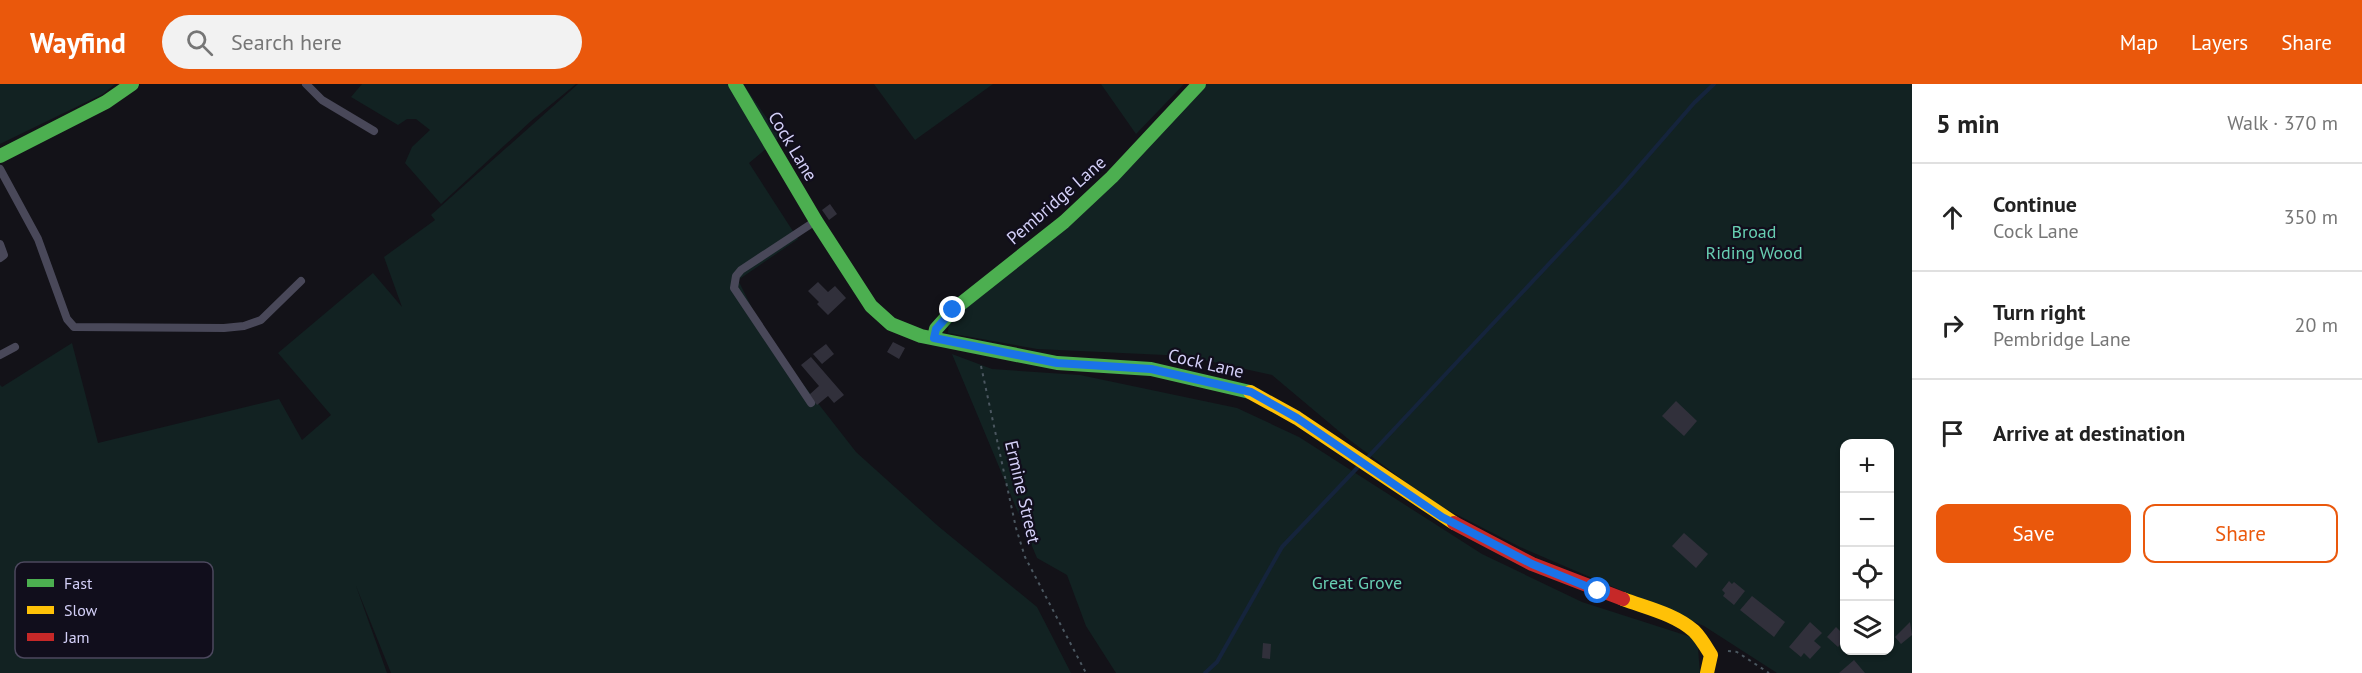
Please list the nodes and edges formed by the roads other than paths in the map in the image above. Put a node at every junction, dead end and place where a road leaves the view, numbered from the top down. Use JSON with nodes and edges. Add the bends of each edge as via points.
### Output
{"nodes":[{"id":1,"x":132,"y":84,"type":"edge"},
{"id":2,"x":306,"y":84,"type":"edge"},
{"id":3,"x":735,"y":84,"type":"edge"},
{"id":4,"x":1199,"y":84,"type":"edge"},
{"id":5,"x":374,"y":131,"type":"dead end"},
{"id":6,"x":0,"y":156,"type":"edge"},
{"id":7,"x":0,"y":169,"type":"edge"},
{"id":8,"x":816,"y":221,"type":"junction"},
{"id":9,"x":0,"y":244,"type":"edge"},
{"id":10,"x":0,"y":258,"type":"edge"},
{"id":11,"x":301,"y":281,"type":"dead end"},
{"id":12,"x":934,"y":338,"type":"junction"},
{"id":13,"x":15,"y":347,"type":"dead end"},
{"id":14,"x":0,"y":355,"type":"edge"},
{"id":15,"x":811,"y":402,"type":"dead end"},
{"id":16,"x":1707,"y":673,"type":"edge"}],
"edges":[{"from":1,"to":6,"type":"street","via":[[106,102]]},
{"from":2,"to":5,"type":"lane","via":[[322,100]]},
{"from":3,"to":8,"type":"street","name":"Cock Lane"},
{"from":4,"to":12,"type":"street","name":"Pembridge Lane","via":[[1064,222],[953,310],[936,329]]},
{"from":7,"to":11,"type":"lane","via":[[38,239],[67,319],[74,327],[244,326],[261,320]]},
{"from":8,"to":12,"type":"street","name":"Cock Lane","via":[[881,316],[900,329]]},
{"from":8,"to":15,"type":"lane","via":[[741,270],[734,288]]},
{"from":9,"to":10,"type":"lane","via":[[4,255]]},
{"from":12,"to":16,"type":"street","name":"Cock Lane","via":[[1057,363],[1151,369],[1251,392],[1297,418],[1442,517],[1532,564],[1684,623],[1711,655]]},
{"from":13,"to":14,"type":"lane"}]}
